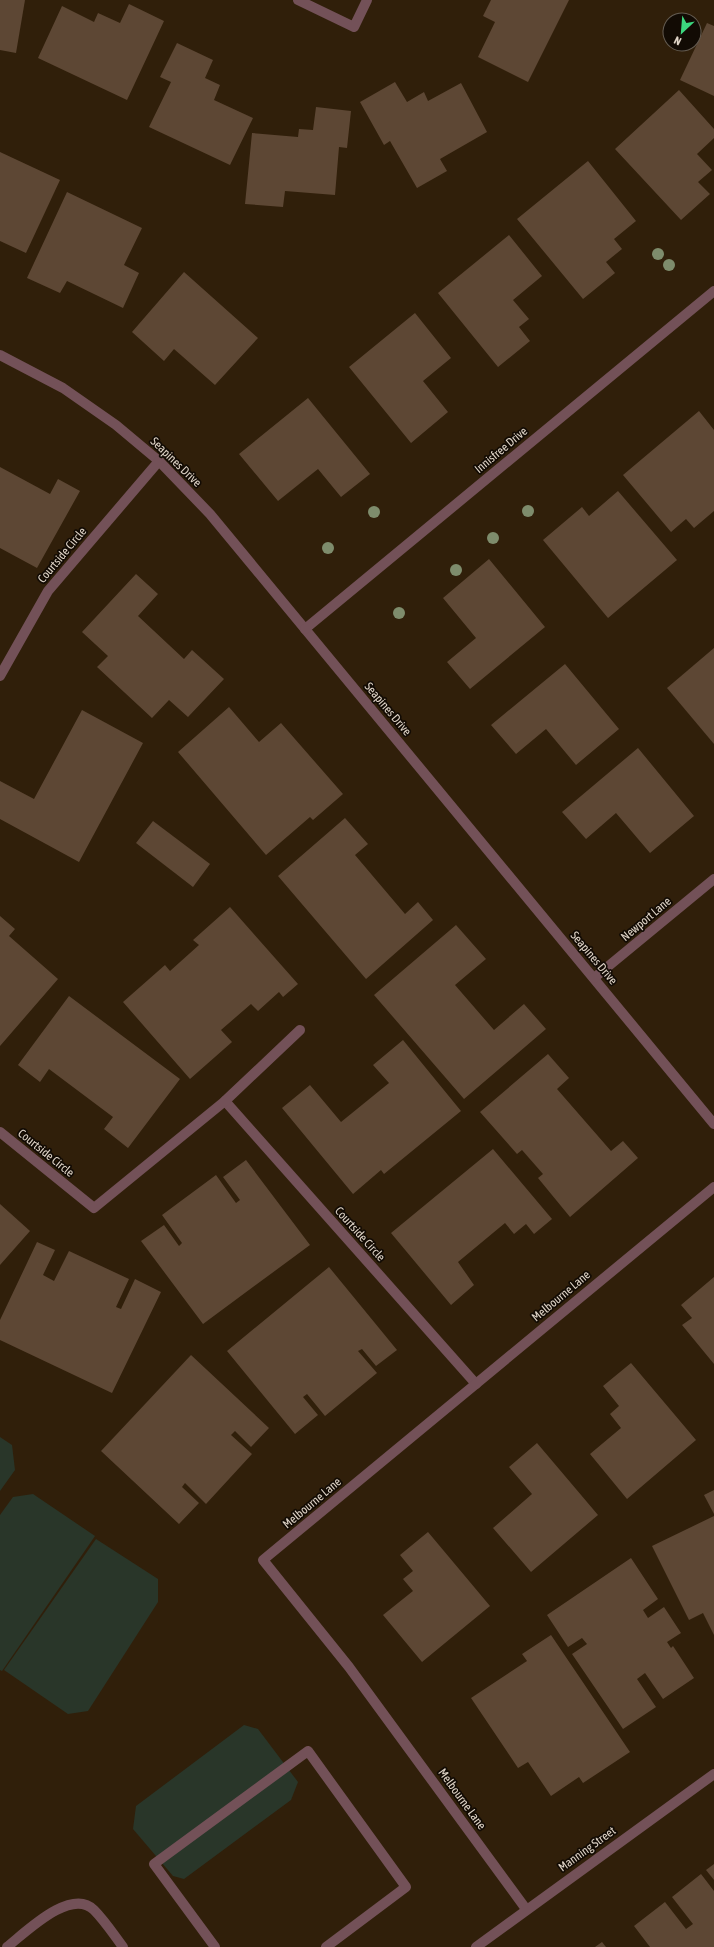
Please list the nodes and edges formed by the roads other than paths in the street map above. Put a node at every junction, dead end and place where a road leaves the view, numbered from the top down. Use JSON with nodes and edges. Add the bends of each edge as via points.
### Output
{"nodes":[{"id":1,"x":298,"y":0,"type":"edge"},
{"id":2,"x":367,"y":0,"type":"edge"},
{"id":3,"x":714,"y":291,"type":"edge"},
{"id":4,"x":0,"y":355,"type":"edge"},
{"id":5,"x":160,"y":462,"type":"junction"},
{"id":6,"x":305,"y":629,"type":"junction"},
{"id":7,"x":0,"y":676,"type":"edge"},
{"id":8,"x":714,"y":879,"type":"edge"},
{"id":9,"x":594,"y":978,"type":"junction"},
{"id":10,"x":300,"y":1030,"type":"dead end"},
{"id":11,"x":225,"y":1101,"type":"junction"},
{"id":12,"x":714,"y":1124,"type":"edge"},
{"id":13,"x":0,"y":1132,"type":"edge"},
{"id":14,"x":714,"y":1187,"type":"edge"},
{"id":15,"x":476,"y":1384,"type":"junction"},
{"id":16,"x":714,"y":1774,"type":"edge"},
{"id":17,"x":526,"y":1909,"type":"junction"},
{"id":18,"x":8,"y":1947,"type":"edge"},
{"id":19,"x":123,"y":1947,"type":"edge"},
{"id":20,"x":214,"y":1947,"type":"edge"},
{"id":21,"x":326,"y":1947,"type":"edge"},
{"id":22,"x":476,"y":1947,"type":"edge"}],
"edges":[{"from":1,"to":2,"type":"street","via":[[354,27]]},
{"from":3,"to":6,"type":"street","name":"Innisfree Drive"},
{"from":4,"to":5,"type":"street","name":"Seapines Drive","via":[[63,388],[116,425]]},
{"from":5,"to":6,"type":"street","name":"Seapines Drive","via":[[210,514]]},
{"from":5,"to":7,"type":"street","name":"Courtside Circle","via":[[48,591]]},
{"from":6,"to":9,"type":"street","name":"Seapines Drive"},
{"from":8,"to":9,"type":"street","name":"Newport Lane"},
{"from":9,"to":12,"type":"street","name":"Seapines Drive"},
{"from":10,"to":11,"type":"street","name":"Courtside Circle"},
{"from":11,"to":13,"type":"street","name":"Courtside Circle","via":[[94,1208]]},
{"from":11,"to":15,"type":"street","name":"Courtside Circle"},
{"from":14,"to":15,"type":"street","name":"Melbourne Lane"},
{"from":15,"to":17,"type":"street","name":"Melbourne Lane","via":[[263,1560],[349,1667]]},
{"from":16,"to":17,"type":"street","name":"Manning Street"},
{"from":17,"to":22,"type":"street","name":"Manning Street"},
{"from":18,"to":19,"type":"street","via":[[54,1910],[75,1903],[93,1909]]},
{"from":20,"to":21,"type":"street","via":[[154,1864],[308,1751],[406,1887]]}]}
